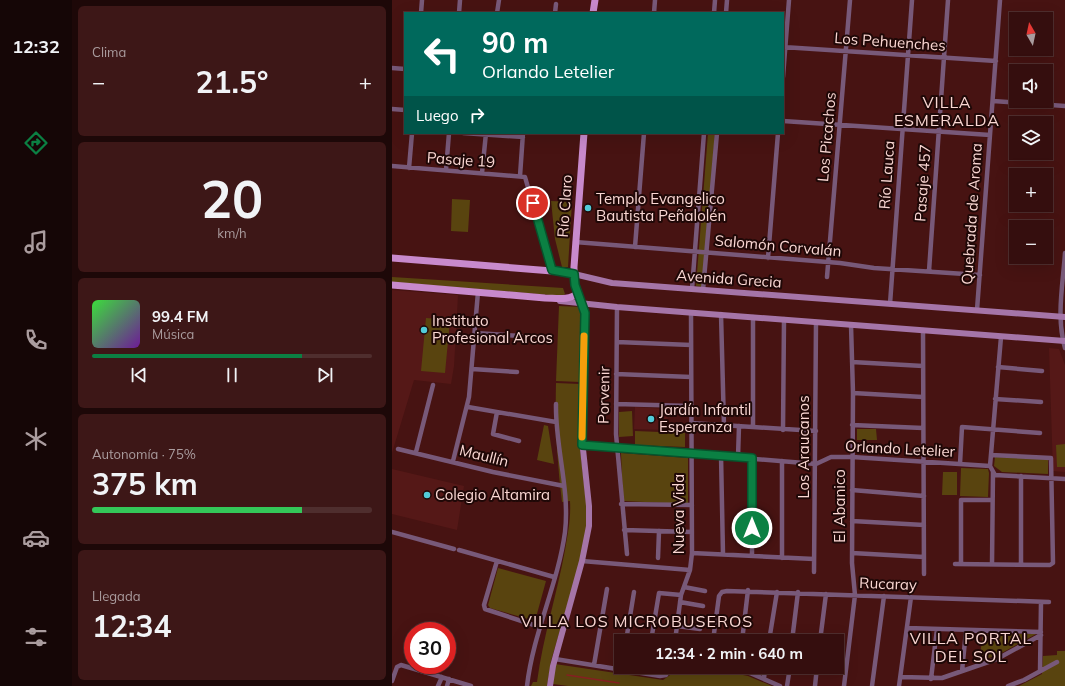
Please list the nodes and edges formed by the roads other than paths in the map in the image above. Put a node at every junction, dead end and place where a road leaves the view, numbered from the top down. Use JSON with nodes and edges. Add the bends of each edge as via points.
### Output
{"nodes":[{"id":1,"x":422,"y":0,"type":"edge"},
{"id":2,"x":460,"y":0,"type":"edge"},
{"id":3,"x":499,"y":0,"type":"edge"},
{"id":4,"x":594,"y":0,"type":"edge"},
{"id":5,"x":655,"y":0,"type":"edge"},
{"id":6,"x":715,"y":0,"type":"edge"},
{"id":7,"x":727,"y":0,"type":"edge"},
{"id":8,"x":789,"y":0,"type":"edge"},
{"id":9,"x":850,"y":0,"type":"edge"},
{"id":10,"x":912,"y":0,"type":"edge"},
{"id":11,"x":948,"y":0,"type":"edge"},
{"id":12,"x":1000,"y":0,"type":"edge"},
{"id":13,"x":556,"y":4,"type":"dead end"},
{"id":14,"x":421,"y":12,"type":"edge"},
{"id":15,"x":459,"y":12,"type":"edge"},
{"id":16,"x":497,"y":12,"type":"edge"},
{"id":17,"x":555,"y":12,"type":"edge"},
{"id":18,"x":593,"y":12,"type":"edge"},
{"id":19,"x":654,"y":12,"type":"edge"},
{"id":20,"x":714,"y":12,"type":"edge"},
{"id":21,"x":726,"y":12,"type":"edge"},
{"id":22,"x":784,"y":47,"type":"edge"},
{"id":23,"x":846,"y":51,"type":"junction"},
{"id":24,"x":908,"y":55,"type":"junction"},
{"id":25,"x":944,"y":58,"type":"junction"},
{"id":26,"x":996,"y":61,"type":"junction"},
{"id":27,"x":392,"y":68,"type":"edge"},
{"id":28,"x":404,"y":69,"type":"edge"},
{"id":29,"x":993,"y":101,"type":"junction"},
{"id":30,"x":1065,"y":106,"type":"edge"},
{"id":31,"x":392,"y":109,"type":"edge"},
{"id":32,"x":404,"y":110,"type":"edge"},
{"id":33,"x":784,"y":121,"type":"edge"},
{"id":34,"x":840,"y":126,"type":"junction"},
{"id":35,"x":902,"y":128,"type":"junction"},
{"id":36,"x":939,"y":131,"type":"junction"},
{"id":37,"x":412,"y":134,"type":"edge"},
{"id":38,"x":449,"y":134,"type":"edge"},
{"id":39,"x":486,"y":134,"type":"edge"},
{"id":40,"x":584,"y":134,"type":"edge"},
{"id":41,"x":644,"y":134,"type":"edge"},
{"id":42,"x":704,"y":134,"type":"edge"},
{"id":43,"x":717,"y":134,"type":"edge"},
{"id":44,"x":778,"y":134,"type":"edge"},
{"id":45,"x":523,"y":135,"type":"edge"},
{"id":46,"x":990,"y":135,"type":"junction"},
{"id":47,"x":392,"y":166,"type":"edge"},
{"id":48,"x":409,"y":168,"type":"junction"},
{"id":49,"x":446,"y":170,"type":"junction"},
{"id":50,"x":482,"y":173,"type":"junction"},
{"id":51,"x":520,"y":176,"type":"junction"},
{"id":52,"x":575,"y":242,"type":"junction"},
{"id":53,"x":635,"y":247,"type":"junction"},
{"id":54,"x":695,"y":252,"type":"junction"},
{"id":55,"x":706,"y":253,"type":"junction"},
{"id":56,"x":1065,"y":253,"type":"edge"},
{"id":57,"x":392,"y":258,"type":"edge"},
{"id":58,"x":768,"y":258,"type":"junction"},
{"id":59,"x":829,"y":262,"type":"junction"},
{"id":60,"x":892,"y":269,"type":"junction"},
{"id":61,"x":552,"y":270,"type":"junction"},
{"id":62,"x":929,"y":271,"type":"junction"},
{"id":63,"x":574,"y":274,"type":"junction"},
{"id":64,"x":980,"y":274,"type":"junction"},
{"id":65,"x":827,"y":277,"type":"dead end"},
{"id":66,"x":392,"y":286,"type":"edge"},
{"id":67,"x":692,"y":289,"type":"junction"},
{"id":68,"x":703,"y":290,"type":"junction"},
{"id":69,"x":478,"y":292,"type":"junction"},
{"id":70,"x":578,"y":293,"type":"junction"},
{"id":71,"x":545,"y":298,"type":"junction"},
{"id":72,"x":582,"y":304,"type":"junction"},
{"id":73,"x":890,"y":304,"type":"junction"},
{"id":74,"x":617,"y":307,"type":"junction"},
{"id":75,"x":977,"y":310,"type":"junction"},
{"id":76,"x":691,"y":313,"type":"junction"},
{"id":77,"x":721,"y":314,"type":"junction"},
{"id":78,"x":753,"y":317,"type":"junction"},
{"id":79,"x":784,"y":319,"type":"junction"},
{"id":80,"x":1062,"y":319,"type":"edge"},
{"id":81,"x":816,"y":322,"type":"junction"},
{"id":82,"x":851,"y":325,"type":"junction"},
{"id":83,"x":923,"y":330,"type":"junction"},
{"id":84,"x":475,"y":333,"type":"junction"},
{"id":85,"x":521,"y":336,"type":"dead end"},
{"id":86,"x":1001,"y":337,"type":"junction"},
{"id":87,"x":1064,"y":341,"type":"edge"},
{"id":88,"x":617,"y":342,"type":"junction"},
{"id":89,"x":691,"y":345,"type":"junction"},
{"id":90,"x":1065,"y":348,"type":"edge"},
{"id":91,"x":852,"y":362,"type":"junction"},
{"id":92,"x":923,"y":366,"type":"junction"},
{"id":93,"x":998,"y":367,"type":"junction"},
{"id":94,"x":472,"y":369,"type":"junction"},
{"id":95,"x":1042,"y":371,"type":"dead end"},
{"id":96,"x":517,"y":372,"type":"dead end"},
{"id":97,"x":616,"y":374,"type":"junction"},
{"id":98,"x":691,"y":377,"type":"junction"},
{"id":99,"x":433,"y":385,"type":"dead end"},
{"id":100,"x":853,"y":393,"type":"junction"},
{"id":101,"x":923,"y":397,"type":"junction"},
{"id":102,"x":995,"y":399,"type":"junction"},
{"id":103,"x":1041,"y":402,"type":"dead end"},
{"id":104,"x":556,"y":404,"type":"dead end"},
{"id":105,"x":616,"y":404,"type":"junction"},
{"id":106,"x":691,"y":406,"type":"junction"},
{"id":107,"x":468,"y":407,"type":"junction"},
{"id":108,"x":497,"y":412,"type":"junction"},
{"id":109,"x":556,"y":422,"type":"junction"},
{"id":110,"x":691,"y":424,"type":"junction"},
{"id":111,"x":852,"y":424,"type":"junction"},
{"id":112,"x":724,"y":426,"type":"junction"},
{"id":113,"x":739,"y":426,"type":"junction"},
{"id":114,"x":752,"y":427,"type":"junction"},
{"id":115,"x":923,"y":428,"type":"junction"},
{"id":116,"x":993,"y":429,"type":"junction"},
{"id":117,"x":783,"y":430,"type":"junction"},
{"id":118,"x":816,"y":431,"type":"junction"},
{"id":119,"x":1040,"y":433,"type":"dead end"},
{"id":120,"x":519,"y":441,"type":"dead end"},
{"id":121,"x":582,"y":445,"type":"junction"},
{"id":122,"x":398,"y":448,"type":"dead end"},
{"id":123,"x":617,"y":448,"type":"junction"},
{"id":124,"x":416,"y":452,"type":"junction"},
{"id":125,"x":691,"y":453,"type":"junction"},
{"id":126,"x":990,"y":455,"type":"junction"},
{"id":127,"x":721,"y":456,"type":"junction"},
{"id":128,"x":738,"y":457,"type":"junction"},
{"id":129,"x":852,"y":457,"type":"junction"},
{"id":130,"x":752,"y":458,"type":"junction"},
{"id":131,"x":453,"y":461,"type":"junction"},
{"id":132,"x":782,"y":461,"type":"junction"},
{"id":133,"x":923,"y":461,"type":"junction"},
{"id":134,"x":816,"y":464,"type":"junction"},
{"id":135,"x":960,"y":464,"type":"junction"},
{"id":136,"x":990,"y":466,"type":"junction"},
{"id":137,"x":993,"y":471,"type":"junction"},
{"id":138,"x":1021,"y":476,"type":"junction"},
{"id":139,"x":1051,"y":478,"type":"junction"},
{"id":140,"x":1065,"y":479,"type":"edge"},
{"id":141,"x":564,"y":486,"type":"junction"},
{"id":142,"x":852,"y":490,"type":"junction"},
{"id":143,"x":924,"y":496,"type":"junction"},
{"id":144,"x":992,"y":500,"type":"junction"},
{"id":145,"x":621,"y":504,"type":"junction"},
{"id":146,"x":692,"y":505,"type":"junction"},
{"id":147,"x":852,"y":521,"type":"junction"},
{"id":148,"x":924,"y":526,"type":"junction"},
{"id":149,"x":624,"y":530,"type":"junction"},
{"id":150,"x":392,"y":532,"type":"edge"},
{"id":151,"x":659,"y":532,"type":"junction"},
{"id":152,"x":692,"y":532,"type":"junction"},
{"id":153,"x":692,"y":553,"type":"junction"},
{"id":154,"x":852,"y":553,"type":"junction"},
{"id":155,"x":627,"y":554,"type":"dead end"},
{"id":156,"x":723,"y":554,"type":"junction"},
{"id":157,"x":752,"y":555,"type":"junction"},
{"id":158,"x":924,"y":557,"type":"junction"},
{"id":159,"x":658,"y":558,"type":"dead end"},
{"id":160,"x":782,"y":558,"type":"junction"},
{"id":161,"x":814,"y":559,"type":"junction"},
{"id":162,"x":497,"y":561,"type":"junction"},
{"id":163,"x":582,"y":561,"type":"junction"},
{"id":164,"x":954,"y":564,"type":"dead end"},
{"id":165,"x":960,"y":564,"type":"junction"},
{"id":166,"x":992,"y":564,"type":"junction"},
{"id":167,"x":1021,"y":565,"type":"junction"},
{"id":168,"x":690,"y":570,"type":"junction"},
{"id":169,"x":814,"y":572,"type":"dead end"},
{"id":170,"x":924,"y":574,"type":"dead end"},
{"id":171,"x":554,"y":577,"type":"junction"},
{"id":172,"x":684,"y":587,"type":"junction"},
{"id":173,"x":607,"y":589,"type":"dead end"},
{"id":174,"x":705,"y":590,"type":"dead end"},
{"id":175,"x":748,"y":590,"type":"junction"},
{"id":176,"x":634,"y":592,"type":"dead end"},
{"id":177,"x":776,"y":592,"type":"junction"},
{"id":178,"x":798,"y":592,"type":"junction"},
{"id":179,"x":826,"y":594,"type":"junction"},
{"id":180,"x":855,"y":595,"type":"junction"},
{"id":181,"x":682,"y":596,"type":"junction"},
{"id":182,"x":884,"y":596,"type":"junction"},
{"id":183,"x":911,"y":597,"type":"junction"},
{"id":184,"x":680,"y":602,"type":"junction"},
{"id":185,"x":1041,"y":602,"type":"junction"},
{"id":186,"x":1049,"y":602,"type":"dead end"},
{"id":187,"x":703,"y":606,"type":"dead end"},
{"id":188,"x":677,"y":626,"type":"junction"},
{"id":189,"x":540,"y":627,"type":"junction"},
{"id":190,"x":907,"y":628,"type":"junction"},
{"id":191,"x":700,"y":629,"type":"dead end"},
{"id":192,"x":937,"y":629,"type":"junction"},
{"id":193,"x":966,"y":630,"type":"junction"},
{"id":194,"x":627,"y":634,"type":"edge"},
{"id":195,"x":652,"y":634,"type":"edge"},
{"id":196,"x":676,"y":634,"type":"edge"},
{"id":197,"x":714,"y":634,"type":"edge"},
{"id":198,"x":743,"y":634,"type":"edge"},
{"id":199,"x":770,"y":634,"type":"edge"},
{"id":200,"x":793,"y":634,"type":"edge"},
{"id":201,"x":821,"y":634,"type":"edge"},
{"id":202,"x":1041,"y":634,"type":"junction"},
{"id":203,"x":554,"y":659,"type":"junction"},
{"id":204,"x":1057,"y":662,"type":"dead end"},
{"id":205,"x":594,"y":665,"type":"junction"},
{"id":206,"x":614,"y":667,"type":"edge"},
{"id":207,"x":962,"y":671,"type":"junction"},
{"id":208,"x":1040,"y":671,"type":"junction"},
{"id":209,"x":646,"y":674,"type":"edge"},
{"id":210,"x":666,"y":674,"type":"edge"},
{"id":211,"x":751,"y":674,"type":"edge"},
{"id":212,"x":764,"y":674,"type":"edge"},
{"id":213,"x":789,"y":674,"type":"edge"},
{"id":214,"x":816,"y":674,"type":"edge"},
{"id":215,"x":442,"y":677,"type":"junction"},
{"id":216,"x":901,"y":677,"type":"junction"},
{"id":217,"x":449,"y":679,"type":"junction"},
{"id":218,"x":764,"y":679,"type":"junction"},
{"id":219,"x":931,"y":679,"type":"junction"},
{"id":220,"x":392,"y":681,"type":"edge"},
{"id":221,"x":438,"y":686,"type":"edge"},
{"id":222,"x":447,"y":686,"type":"edge"},
{"id":223,"x":471,"y":686,"type":"edge"},
{"id":224,"x":527,"y":686,"type":"edge"},
{"id":225,"x":550,"y":686,"type":"edge"},
{"id":226,"x":780,"y":686,"type":"edge"},
{"id":227,"x":787,"y":686,"type":"edge"},
{"id":228,"x":815,"y":686,"type":"edge"},
{"id":229,"x":844,"y":686,"type":"edge"},
{"id":230,"x":872,"y":686,"type":"edge"},
{"id":231,"x":899,"y":686,"type":"edge"},
{"id":232,"x":1008,"y":686,"type":"edge"}],
"edges":[{"from":1,"to":14,"type":"street"},
{"from":2,"to":15,"type":"street"},
{"from":3,"to":16,"type":"street"},
{"from":4,"to":18,"type":"main road"},
{"from":5,"to":19,"type":"street"},
{"from":6,"to":20,"type":"street"},
{"from":7,"to":21,"type":"street"},
{"from":8,"to":22,"type":"street"},
{"from":9,"to":23,"type":"street","name":"Los Picachos"},
{"from":10,"to":24,"type":"street","name":"Río Lauca"},
{"from":11,"to":25,"type":"street","name":"Pasaje 457"},
{"from":12,"to":26,"type":"street","name":"Quebrada de Aroma"},
{"from":13,"to":17,"type":"street"},
{"from":22,"to":23,"type":"street","name":"Los Pehuenches"},
{"from":23,"to":24,"type":"street","name":"Los Pehuenches"},
{"from":23,"to":34,"type":"street","name":"Los Picachos"},
{"from":24,"to":25,"type":"street","name":"Los Pehuenches"},
{"from":24,"to":35,"type":"street","name":"Río Lauca"},
{"from":25,"to":26,"type":"street","name":"Los Pehuenches"},
{"from":25,"to":36,"type":"street","name":"Pasaje 457"},
{"from":26,"to":29,"type":"street","name":"Quebrada de Aroma"},
{"from":27,"to":28,"type":"street"},
{"from":29,"to":30,"type":"street"},
{"from":29,"to":46,"type":"street","name":"Quebrada de Aroma"},
{"from":31,"to":32,"type":"street"},
{"from":33,"to":34,"type":"street"},
{"from":34,"to":35,"type":"street"},
{"from":34,"to":59,"type":"street","name":"Los Picachos"},
{"from":35,"to":36,"type":"street"},
{"from":35,"to":60,"type":"street","name":"Río Lauca"},
{"from":36,"to":46,"type":"street"},
{"from":36,"to":62,"type":"street","name":"Pasaje 457"},
{"from":37,"to":48,"type":"street"},
{"from":38,"to":49,"type":"street"},
{"from":39,"to":45,"type":"street"},
{"from":39,"to":50,"type":"street"},
{"from":40,"to":52,"type":"main road","name":"Río Claro"},
{"from":41,"to":53,"type":"street"},
{"from":42,"to":54,"type":"street"},
{"from":43,"to":55,"type":"street"},
{"from":44,"to":58,"type":"street"},
{"from":45,"to":51,"type":"street"},
{"from":46,"to":64,"type":"street","name":"Quebrada de Aroma"},
{"from":47,"to":48,"type":"street","name":"Pasaje 19"},
{"from":48,"to":49,"type":"street","name":"Pasaje 19"},
{"from":49,"to":50,"type":"street","name":"Pasaje 19"},
{"from":50,"to":51,"type":"street","name":"Pasaje 19"},
{"from":51,"to":61,"type":"street","name":"Pasaje 19","via":[[527,179]]},
{"from":52,"to":53,"type":"street","name":"Salomón Corvalán"},
{"from":52,"to":63,"type":"main road","name":"Río Claro"},
{"from":53,"to":54,"type":"street","name":"Salomón Corvalán"},
{"from":54,"to":55,"type":"street","name":"Salomón Corvalán"},
{"from":54,"to":67,"type":"street"},
{"from":55,"to":58,"type":"street","name":"Salomón Corvalán"},
{"from":55,"to":68,"type":"street"},
{"from":56,"to":80,"type":"street"},
{"from":57,"to":61,"type":"main road","name":"Avenida Grecia"},
{"from":58,"to":59,"type":"street","name":"Salomón Corvalán"},
{"from":59,"to":60,"type":"street","name":"Salomón Corvalán"},
{"from":59,"to":65,"type":"street","name":"Los Picachos"},
{"from":60,"to":62,"type":"street","name":"Salomón Corvalán"},
{"from":60,"to":73,"type":"street","name":"Río Lauca"},
{"from":61,"to":63,"type":"main road","name":"Avenida Grecia"},
{"from":62,"to":64,"type":"street","name":"Salomón Corvalán"},
{"from":63,"to":67,"type":"main road","name":"Avenida Grecia","via":[[612,283]]},
{"from":63,"to":70,"type":"main road","name":"Río Claro"},
{"from":64,"to":75,"type":"street","name":"Quebrada de Aroma"},
{"from":66,"to":69,"type":"main road"},
{"from":67,"to":68,"type":"main road","name":"Avenida Grecia"},
{"from":68,"to":73,"type":"main road","name":"Avenida Grecia"},
{"from":69,"to":71,"type":"main road"},
{"from":69,"to":84,"type":"street"},
{"from":70,"to":71,"type":"main road","via":[[572,297]]},
{"from":70,"to":72,"type":"main road","name":"Río Claro"},
{"from":71,"to":72,"type":"main road"},
{"from":72,"to":74,"type":"main road"},
{"from":72,"to":121,"type":"main road","name":"Río Claro","via":[[585,319]]},
{"from":73,"to":75,"type":"main road","name":"Avenida Grecia"},
{"from":74,"to":76,"type":"main road"},
{"from":74,"to":88,"type":"street","name":"Porvenir"},
{"from":75,"to":80,"type":"main road","name":"Avenida Grecia"},
{"from":76,"to":77,"type":"main road"},
{"from":76,"to":89,"type":"street","name":"Nueva Vida"},
{"from":77,"to":78,"type":"main road"},
{"from":77,"to":112,"type":"street"},
{"from":78,"to":79,"type":"main road"},
{"from":78,"to":114,"type":"street"},
{"from":79,"to":81,"type":"main road"},
{"from":79,"to":117,"type":"street"},
{"from":80,"to":87,"type":"street"},
{"from":81,"to":82,"type":"main road"},
{"from":81,"to":118,"type":"street","name":"Los Araucanos"},
{"from":82,"to":83,"type":"main road"},
{"from":82,"to":91,"type":"street","name":"El Abanico"},
{"from":83,"to":86,"type":"main road"},
{"from":83,"to":92,"type":"street"},
{"from":84,"to":85,"type":"street"},
{"from":84,"to":94,"type":"street"},
{"from":86,"to":87,"type":"main road"},
{"from":86,"to":93,"type":"street"},
{"from":87,"to":90,"type":"street"},
{"from":88,"to":89,"type":"street"},
{"from":88,"to":97,"type":"street","name":"Porvenir"},
{"from":89,"to":98,"type":"street","name":"Nueva Vida"},
{"from":91,"to":92,"type":"street"},
{"from":91,"to":100,"type":"street","name":"El Abanico"},
{"from":92,"to":101,"type":"street"},
{"from":93,"to":95,"type":"street"},
{"from":93,"to":102,"type":"street"},
{"from":94,"to":96,"type":"street"},
{"from":94,"to":107,"type":"street"},
{"from":97,"to":98,"type":"street"},
{"from":97,"to":105,"type":"street","name":"Porvenir"},
{"from":98,"to":106,"type":"street","name":"Nueva Vida"},
{"from":99,"to":124,"type":"street"},
{"from":100,"to":101,"type":"street"},
{"from":100,"to":111,"type":"street","name":"El Abanico"},
{"from":101,"to":115,"type":"street"},
{"from":102,"to":103,"type":"street"},
{"from":102,"to":116,"type":"street"},
{"from":104,"to":109,"type":"street"},
{"from":105,"to":106,"type":"street"},
{"from":105,"to":123,"type":"street","name":"Porvenir"},
{"from":106,"to":110,"type":"street","name":"Nueva Vida"},
{"from":107,"to":108,"type":"street"},
{"from":107,"to":131,"type":"street"},
{"from":108,"to":109,"type":"street"},
{"from":108,"to":120,"type":"street","via":[[493,434]]},
{"from":109,"to":141,"type":"street"},
{"from":110,"to":112,"type":"street"},
{"from":110,"to":125,"type":"street","name":"Nueva Vida"},
{"from":111,"to":115,"type":"street"},
{"from":111,"to":129,"type":"street","name":"El Abanico"},
{"from":112,"to":113,"type":"street"},
{"from":113,"to":114,"type":"street"},
{"from":113,"to":128,"type":"street"},
{"from":114,"to":117,"type":"street"},
{"from":115,"to":133,"type":"street"},
{"from":116,"to":119,"type":"street"},
{"from":116,"to":126,"type":"street"},
{"from":116,"to":135,"type":"street","via":[[962,427]]},
{"from":117,"to":118,"type":"street"},
{"from":118,"to":134,"type":"street","name":"Los Araucanos"},
{"from":121,"to":123,"type":"street","name":"Orlando Letelier"},
{"from":121,"to":163,"type":"main road","name":"Río Claro","via":[[590,515]]},
{"from":122,"to":124,"type":"street","name":"Maullín"},
{"from":123,"to":125,"type":"street","name":"Orlando Letelier"},
{"from":123,"to":145,"type":"street","name":"Porvenir"},
{"from":124,"to":131,"type":"street","name":"Maullín"},
{"from":125,"to":127,"type":"street","name":"Orlando Letelier"},
{"from":125,"to":146,"type":"street","name":"Nueva Vida"},
{"from":126,"to":136,"type":"street"},
{"from":126,"to":139,"type":"street","via":[[1050,458]]},
{"from":127,"to":128,"type":"street","name":"Orlando Letelier"},
{"from":127,"to":156,"type":"street"},
{"from":128,"to":130,"type":"street","name":"Orlando Letelier"},
{"from":129,"to":133,"type":"street","name":"Orlando Letelier"},
{"from":129,"to":134,"type":"street","name":"Orlando Letelier","via":[[831,457]]},
{"from":129,"to":142,"type":"street","name":"El Abanico"},
{"from":130,"to":132,"type":"street","name":"Orlando Letelier"},
{"from":130,"to":157,"type":"street"},
{"from":131,"to":141,"type":"street","name":"Maullín","via":[[482,470]]},
{"from":132,"to":134,"type":"street","name":"Orlando Letelier"},
{"from":132,"to":160,"type":"street"},
{"from":133,"to":135,"type":"street","name":"Orlando Letelier"},
{"from":133,"to":143,"type":"street"},
{"from":134,"to":161,"type":"street","name":"Los Araucanos"},
{"from":135,"to":136,"type":"street","name":"Orlando Letelier"},
{"from":136,"to":137,"type":"street"},
{"from":137,"to":138,"type":"street","via":[[995,475]]},
{"from":137,"to":144,"type":"street"},
{"from":138,"to":139,"type":"street"},
{"from":138,"to":167,"type":"street"},
{"from":139,"to":140,"type":"street"},
{"from":139,"to":167,"type":"street","via":[[1053,563]]},
{"from":141,"to":171,"type":"street","via":[[564,540]]},
{"from":142,"to":143,"type":"street"},
{"from":142,"to":147,"type":"street","name":"El Abanico"},
{"from":143,"to":148,"type":"street"},
{"from":144,"to":165,"type":"street","via":[[961,500]]},
{"from":144,"to":166,"type":"street"},
{"from":145,"to":146,"type":"street"},
{"from":145,"to":149,"type":"street","name":"Porvenir"},
{"from":146,"to":152,"type":"street","name":"Nueva Vida"},
{"from":147,"to":148,"type":"street"},
{"from":147,"to":154,"type":"street","name":"El Abanico"},
{"from":148,"to":158,"type":"street"},
{"from":149,"to":151,"type":"street"},
{"from":149,"to":155,"type":"street","name":"Porvenir"},
{"from":150,"to":162,"type":"street"},
{"from":151,"to":152,"type":"street"},
{"from":151,"to":159,"type":"street"},
{"from":152,"to":153,"type":"street","name":"Nueva Vida"},
{"from":153,"to":156,"type":"street"},
{"from":153,"to":168,"type":"street","name":"Nueva Vida"},
{"from":154,"to":158,"type":"street"},
{"from":154,"to":180,"type":"street","name":"El Abanico"},
{"from":156,"to":157,"type":"street"},
{"from":157,"to":160,"type":"street"},
{"from":158,"to":170,"type":"street"},
{"from":160,"to":161,"type":"street"},
{"from":161,"to":169,"type":"street","name":"Los Araucanos"},
{"from":162,"to":171,"type":"street"},
{"from":162,"to":189,"type":"street","via":[[485,609]]},
{"from":163,"to":168,"type":"street"},
{"from":163,"to":203,"type":"main road","name":"Río Claro"},
{"from":164,"to":165,"type":"street"},
{"from":165,"to":166,"type":"street"},
{"from":166,"to":167,"type":"street"},
{"from":168,"to":172,"type":"street","name":"Nueva Vida"},
{"from":171,"to":189,"type":"street"},
{"from":172,"to":174,"type":"street"},
{"from":172,"to":181,"type":"street","name":"Nueva Vida"},
{"from":173,"to":205,"type":"street"},
{"from":175,"to":177,"type":"street","name":"Rucaray"},
{"from":175,"to":197,"type":"street","name":"Rucaray","via":[[722,592],[719,596]]},
{"from":175,"to":198,"type":"street"},
{"from":176,"to":194,"type":"street"},
{"from":177,"to":178,"type":"street","name":"Rucaray"},
{"from":177,"to":199,"type":"street"},
{"from":178,"to":179,"type":"street","name":"Rucaray"},
{"from":178,"to":200,"type":"street"},
{"from":179,"to":180,"type":"street","name":"Rucaray"},
{"from":179,"to":201,"type":"street"},
{"from":180,"to":182,"type":"street","name":"Rucaray"},
{"from":180,"to":229,"type":"street","name":"El Abanico"},
{"from":181,"to":184,"type":"street","name":"Nueva Vida"},
{"from":181,"to":195,"type":"street","via":[[659,593]]},
{"from":182,"to":183,"type":"street","name":"Rucaray"},
{"from":182,"to":230,"type":"street"},
{"from":183,"to":185,"type":"street","name":"Rucaray"},
{"from":183,"to":190,"type":"street"},
{"from":184,"to":187,"type":"street"},
{"from":184,"to":188,"type":"street","name":"Nueva Vida"},
{"from":185,"to":186,"type":"street","name":"Rucaray"},
{"from":185,"to":202,"type":"street"},
{"from":188,"to":191,"type":"street"},
{"from":188,"to":196,"type":"street","name":"Nueva Vida"},
{"from":189,"to":224,"type":"street"},
{"from":190,"to":192,"type":"street"},
{"from":190,"to":216,"type":"street"},
{"from":192,"to":193,"type":"street"},
{"from":192,"to":219,"type":"street"},
{"from":193,"to":202,"type":"street"},
{"from":193,"to":207,"type":"street"},
{"from":202,"to":207,"type":"street","via":[[997,659]]},
{"from":202,"to":208,"type":"street"},
{"from":203,"to":205,"type":"street"},
{"from":203,"to":225,"type":"main road","name":"Río Claro"},
{"from":204,"to":208,"type":"street"},
{"from":205,"to":206,"type":"street"},
{"from":207,"to":219,"type":"street"},
{"from":208,"to":232,"type":"street"},
{"from":209,"to":210,"type":"street"},
{"from":211,"to":218,"type":"street"},
{"from":212,"to":218,"type":"street"},
{"from":213,"to":227,"type":"street"},
{"from":214,"to":228,"type":"street"},
{"from":215,"to":217,"type":"street"},
{"from":215,"to":220,"type":"street","via":[[401,665],[397,667]]},
{"from":215,"to":221,"type":"street"},
{"from":216,"to":219,"type":"street"},
{"from":216,"to":231,"type":"street"},
{"from":217,"to":222,"type":"street"},
{"from":217,"to":223,"type":"street"},
{"from":218,"to":226,"type":"street"}]}
